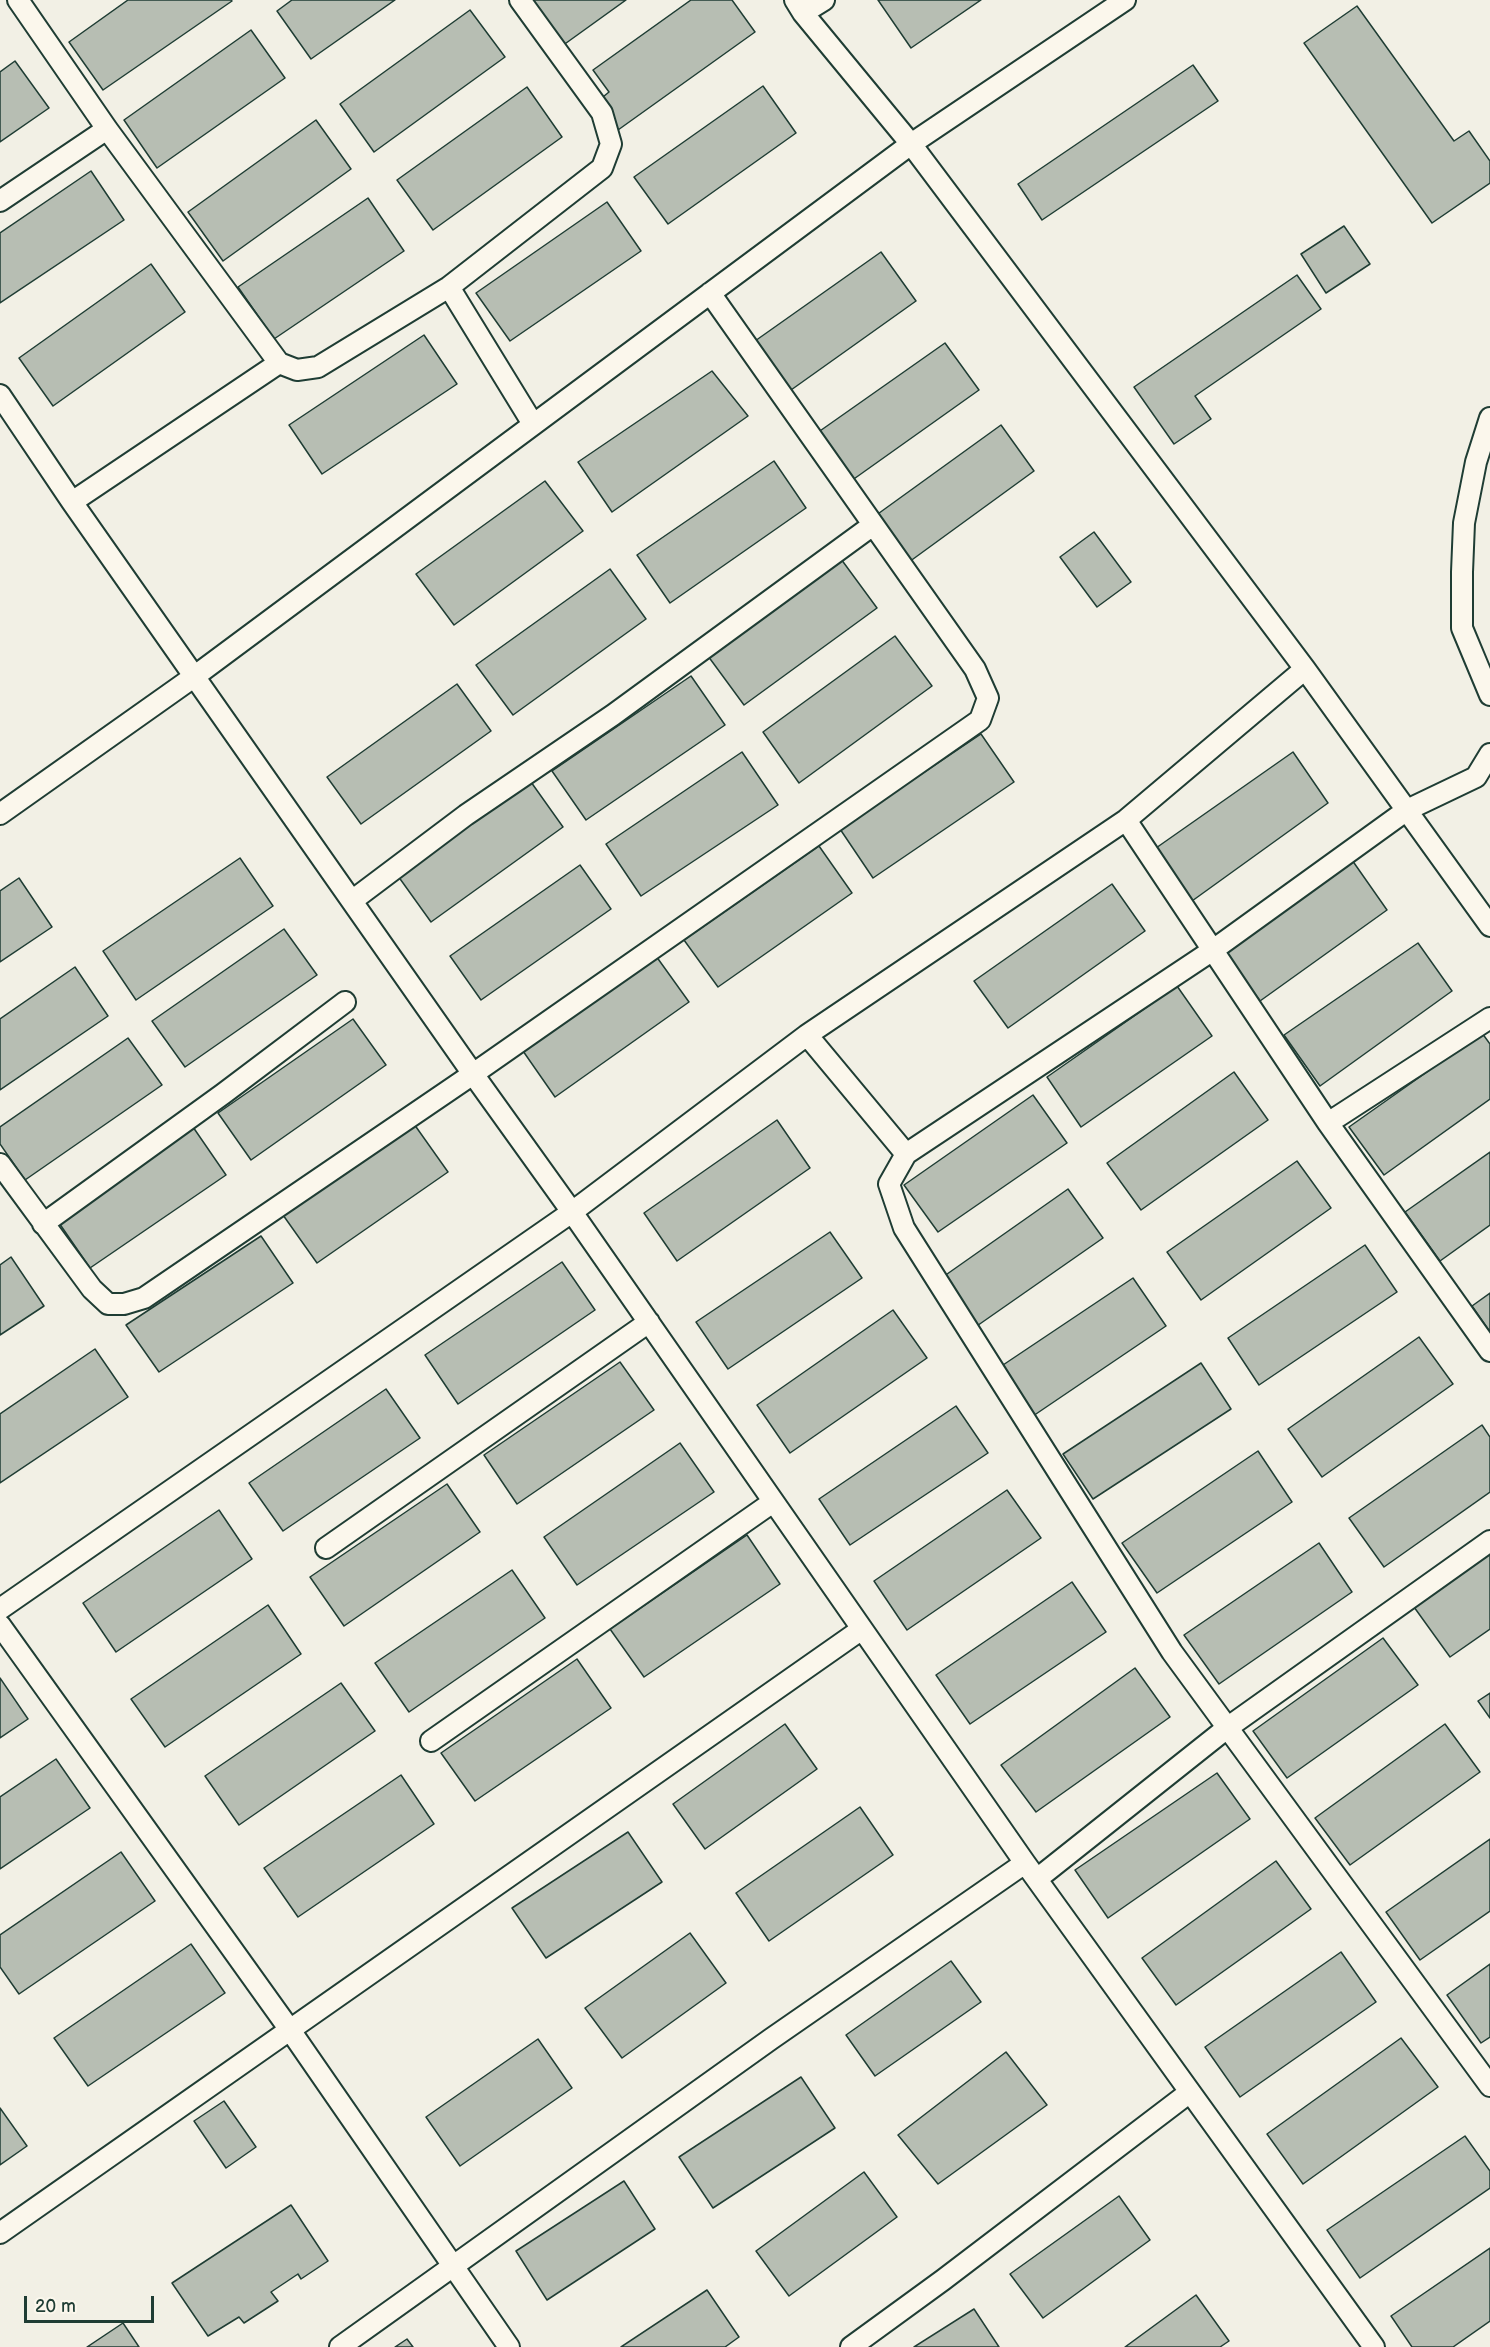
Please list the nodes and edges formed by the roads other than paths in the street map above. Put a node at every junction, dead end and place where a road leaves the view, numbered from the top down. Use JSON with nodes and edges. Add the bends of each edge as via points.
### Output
{"nodes":[{"id":1,"x":18,"y":0,"type":"edge"},
{"id":2,"x":520,"y":0,"type":"edge"},
{"id":3,"x":824,"y":0,"type":"edge"},
{"id":4,"x":1125,"y":0,"type":"edge"},
{"id":5,"x":799,"y":7,"type":"edge"},
{"id":6,"x":107,"y":129,"type":"junction"},
{"id":7,"x":911,"y":144,"type":"junction"},
{"id":8,"x":0,"y":201,"type":"edge"},
{"id":9,"x":449,"y":287,"type":"junction"},
{"id":10,"x":710,"y":293,"type":"junction"},
{"id":11,"x":279,"y":363,"type":"junction"},
{"id":12,"x":0,"y":395,"type":"edge"},
{"id":13,"x":1490,"y":418,"type":"edge"},
{"id":14,"x":533,"y":424,"type":"junction"},
{"id":15,"x":72,"y":502,"type":"junction"},
{"id":16,"x":873,"y":525,"type":"junction"},
{"id":17,"x":1305,"y":669,"type":"junction"},
{"id":18,"x":195,"y":676,"type":"junction"},
{"id":19,"x":1490,"y":695,"type":"edge"},
{"id":20,"x":1490,"y":754,"type":"edge"},
{"id":21,"x":1407,"y":810,"type":"junction"},
{"id":22,"x":0,"y":814,"type":"edge"},
{"id":23,"x":1126,"y":820,"type":"junction"},
{"id":24,"x":353,"y":900,"type":"junction"},
{"id":25,"x":1490,"y":926,"type":"edge"},
{"id":26,"x":1213,"y":950,"type":"junction"},
{"id":27,"x":345,"y":1002,"type":"dead end"},
{"id":28,"x":1490,"y":1018,"type":"edge"},
{"id":29,"x":807,"y":1035,"type":"junction"},
{"id":30,"x":473,"y":1074,"type":"junction"},
{"id":31,"x":1328,"y":1123,"type":"junction"},
{"id":32,"x":906,"y":1154,"type":"junction"},
{"id":33,"x":0,"y":1164,"type":"edge"},
{"id":34,"x":572,"y":1212,"type":"junction"},
{"id":35,"x":43,"y":1224,"type":"junction"},
{"id":36,"x":649,"y":1322,"type":"junction"},
{"id":37,"x":1490,"y":1351,"type":"edge"},
{"id":38,"x":773,"y":1502,"type":"junction"},
{"id":39,"x":1490,"y":1541,"type":"edge"},
{"id":40,"x":326,"y":1548,"type":"dead end"},
{"id":41,"x":0,"y":1610,"type":"edge"},
{"id":42,"x":0,"y":1625,"type":"edge"},
{"id":43,"x":862,"y":1629,"type":"junction"},
{"id":44,"x":1227,"y":1728,"type":"junction"},
{"id":45,"x":431,"y":1741,"type":"dead end"},
{"id":46,"x":1025,"y":1863,"type":"junction"},
{"id":47,"x":1037,"y":1879,"type":"junction"},
{"id":48,"x":290,"y":2030,"type":"junction"},
{"id":49,"x":1490,"y":2086,"type":"edge"},
{"id":50,"x":1190,"y":2092,"type":"junction"},
{"id":51,"x":0,"y":2233,"type":"edge"},
{"id":52,"x":452,"y":2266,"type":"junction"},
{"id":53,"x":1371,"y":2346,"type":"edge"},
{"id":54,"x":340,"y":2347,"type":"edge"},
{"id":55,"x":509,"y":2347,"type":"edge"},
{"id":56,"x":851,"y":2347,"type":"edge"}],
"edges":[{"from":1,"to":6,"type":"lane"},
{"from":2,"to":9,"type":"lane","via":[[602,113],[610,144],[602,168]]},
{"from":3,"to":5,"type":"lane"},
{"from":4,"to":7,"type":"lane"},
{"from":5,"to":7,"type":"lane"},
{"from":6,"to":8,"type":"lane"},
{"from":6,"to":11,"type":"lane"},
{"from":7,"to":10,"type":"lane"},
{"from":7,"to":17,"type":"lane"},
{"from":9,"to":11,"type":"lane","via":[[318,367],[297,370]]},
{"from":9,"to":14,"type":"lane"},
{"from":10,"to":14,"type":"lane"},
{"from":10,"to":16,"type":"lane"},
{"from":11,"to":15,"type":"lane"},
{"from":12,"to":15,"type":"lane"},
{"from":13,"to":19,"type":"lane","via":[[1466,513],[1462,572],[1462,628]]},
{"from":14,"to":18,"type":"lane"},
{"from":15,"to":18,"type":"lane"},
{"from":16,"to":24,"type":"lane"},
{"from":16,"to":30,"type":"lane","via":[[975,669],[988,698],[980,720]]},
{"from":17,"to":21,"type":"lane"},
{"from":17,"to":23,"type":"lane"},
{"from":18,"to":22,"type":"lane"},
{"from":18,"to":24,"type":"lane"},
{"from":20,"to":21,"type":"lane","via":[[1476,777]]},
{"from":21,"to":25,"type":"lane"},
{"from":21,"to":26,"type":"lane"},
{"from":23,"to":26,"type":"lane"},
{"from":23,"to":29,"type":"lane"},
{"from":24,"to":30,"type":"lane"},
{"from":26,"to":31,"type":"lane"},
{"from":26,"to":32,"type":"lane"},
{"from":27,"to":35,"type":"lane"},
{"from":28,"to":31,"type":"lane"},
{"from":29,"to":32,"type":"lane"},
{"from":29,"to":34,"type":"lane"},
{"from":30,"to":34,"type":"lane"},
{"from":30,"to":35,"type":"lane","via":[[144,1298],[108,1304]]},
{"from":31,"to":37,"type":"lane"},
{"from":32,"to":44,"type":"lane","via":[[889,1185],[904,1228],[1172,1652]]},
{"from":33,"to":35,"type":"lane"},
{"from":34,"to":36,"type":"lane"},
{"from":34,"to":41,"type":"lane"},
{"from":36,"to":38,"type":"lane"},
{"from":36,"to":40,"type":"lane"},
{"from":38,"to":43,"type":"lane"},
{"from":38,"to":45,"type":"lane"},
{"from":39,"to":44,"type":"lane"},
{"from":42,"to":48,"type":"lane"},
{"from":43,"to":46,"type":"lane"},
{"from":43,"to":48,"type":"lane"},
{"from":44,"to":47,"type":"lane"},
{"from":44,"to":49,"type":"lane"},
{"from":46,"to":47,"type":"lane"},
{"from":46,"to":52,"type":"lane"},
{"from":47,"to":50,"type":"lane"},
{"from":48,"to":51,"type":"lane"},
{"from":48,"to":52,"type":"lane"},
{"from":50,"to":53,"type":"lane"},
{"from":50,"to":56,"type":"lane"},
{"from":52,"to":54,"type":"lane"},
{"from":52,"to":55,"type":"lane"}]}
